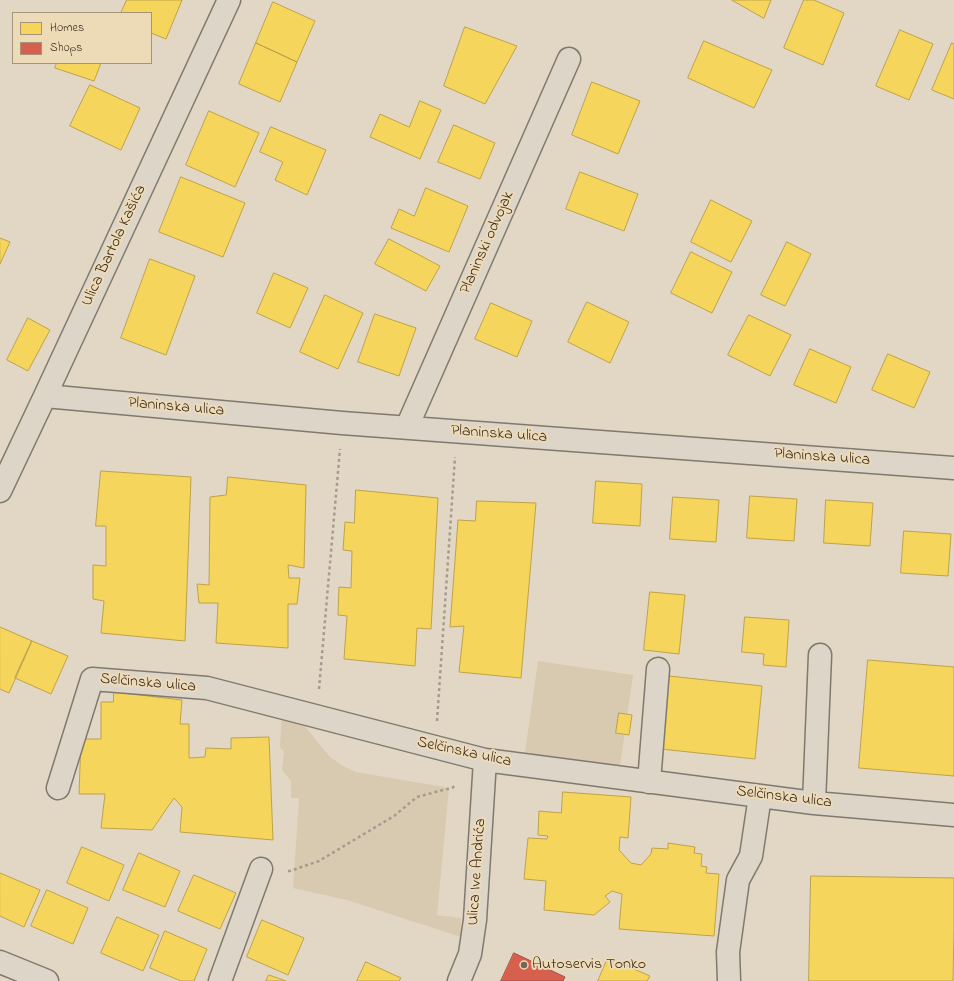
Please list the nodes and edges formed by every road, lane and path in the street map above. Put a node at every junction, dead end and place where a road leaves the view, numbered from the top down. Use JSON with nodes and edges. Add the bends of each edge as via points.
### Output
{"nodes":[{"id":1,"x":228,"y":0,"type":"edge"},
{"id":2,"x":569,"y":59,"type":"dead end"},
{"id":3,"x":45,"y":396,"type":"junction"},
{"id":4,"x":342,"y":423,"type":"junction"},
{"id":5,"x":407,"y":427,"type":"junction"},
{"id":6,"x":457,"y":432,"type":"junction"},
{"id":7,"x":954,"y":468,"type":"edge"},
{"id":8,"x":0,"y":491,"type":"edge"},
{"id":9,"x":820,"y":656,"type":"dead end"},
{"id":10,"x":658,"y":669,"type":"dead end"},
{"id":11,"x":316,"y":717,"type":"junction"},
{"id":12,"x":436,"y":748,"type":"junction"},
{"id":13,"x":485,"y":760,"type":"junction"},
{"id":14,"x":649,"y":782,"type":"junction"},
{"id":15,"x":58,"y":788,"type":"dead end"},
{"id":16,"x":760,"y":796,"type":"junction"},
{"id":17,"x":814,"y":803,"type":"junction"},
{"id":18,"x":954,"y":815,"type":"edge"},
{"id":19,"x":261,"y":869,"type":"joint"},
{"id":20,"x":0,"y":962,"type":"edge"},
{"id":21,"x":47,"y":981,"type":"edge"},
{"id":22,"x":220,"y":981,"type":"edge"},
{"id":23,"x":459,"y":981,"type":"edge"},
{"id":24,"x":729,"y":981,"type":"edge"}],
"edges":[{"from":1,"to":3,"type":"street","name":"Ulica Bartola Kašića"},
{"from":2,"to":5,"type":"street","name":"Planinski odvojak"},
{"from":3,"to":4,"type":"street","name":"Planinska ulica"},
{"from":3,"to":8,"type":"street","name":"Ulica Bartola Kašića"},
{"from":4,"to":5,"type":"street","name":"Planinska ulica"},
{"from":4,"to":11,"type":"path"},
{"from":5,"to":6,"type":"street","name":"Planinska ulica"},
{"from":6,"to":7,"type":"street","name":"Planinska ulica"},
{"from":6,"to":12,"type":"path"},
{"from":9,"to":17,"type":"street"},
{"from":10,"to":14,"type":"street"},
{"from":11,"to":12,"type":"street","name":"Selčinska ulica"},
{"from":11,"to":15,"type":"street","name":"Selčinska ulica","via":[[207,688],[92,679]]},
{"from":12,"to":13,"type":"street","name":"Selčinska ulica"},
{"from":13,"to":14,"type":"street","name":"Selčinska ulica"},
{"from":13,"to":19,"type":"path","via":[[452,788],[417,798],[394,816],[319,861],[290,871]]},
{"from":13,"to":23,"type":"street","name":"Ulica Ive Andrića","via":[[476,920],[470,954]]},
{"from":14,"to":16,"type":"street","name":"Selčinska ulica"},
{"from":16,"to":17,"type":"street","name":"Selčinska ulica"},
{"from":16,"to":24,"type":"street","via":[[752,856],[738,880],[728,952]]},
{"from":17,"to":18,"type":"street","name":"Selčinska ulica"},
{"from":19,"to":22,"type":"street"},
{"from":20,"to":21,"type":"street"}]}
